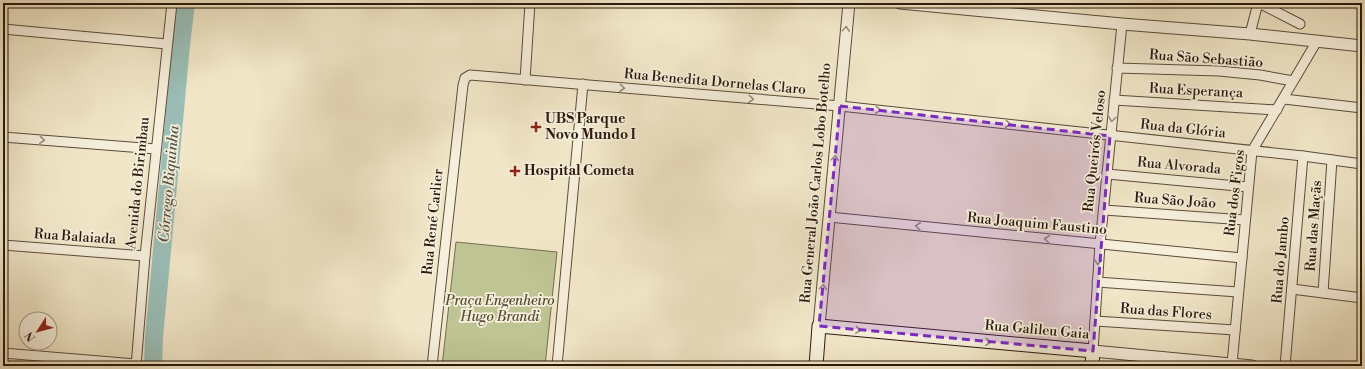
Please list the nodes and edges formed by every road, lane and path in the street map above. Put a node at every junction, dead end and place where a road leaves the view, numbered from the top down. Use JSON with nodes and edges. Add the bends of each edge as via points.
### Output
{"nodes":[{"id":1,"x":172,"y":3,"type":"edge"},
{"id":2,"x":530,"y":3,"type":"edge"},
{"id":3,"x":849,"y":3,"type":"edge"},
{"id":4,"x":900,"y":3,"type":"edge"},
{"id":5,"x":1258,"y":3,"type":"edge"},
{"id":6,"x":961,"y":6,"type":"edge"},
{"id":7,"x":1122,"y":24,"type":"junction"},
{"id":8,"x":1300,"y":24,"type":"dead end"},
{"id":9,"x":3,"y":29,"type":"edge"},
{"id":10,"x":1250,"y":34,"type":"junction"},
{"id":11,"x":1317,"y":41,"type":"junction"},
{"id":12,"x":167,"y":44,"type":"junction"},
{"id":13,"x":1362,"y":46,"type":"edge"},
{"id":14,"x":1117,"y":68,"type":"junction"},
{"id":15,"x":525,"y":80,"type":"junction"},
{"id":16,"x":463,"y":81,"type":"joint"},
{"id":17,"x":1293,"y":81,"type":"junction"},
{"id":18,"x":583,"y":84,"type":"junction"},
{"id":19,"x":1284,"y":98,"type":"junction"},
{"id":20,"x":1114,"y":100,"type":"junction"},
{"id":21,"x":840,"y":106,"type":"junction"},
{"id":22,"x":1362,"y":108,"type":"edge"},
{"id":23,"x":1277,"y":110,"type":"junction"},
{"id":24,"x":1110,"y":136,"type":"junction"},
{"id":25,"x":3,"y":137,"type":"edge"},
{"id":26,"x":156,"y":150,"type":"junction"},
{"id":27,"x":1252,"y":150,"type":"junction"},
{"id":28,"x":1303,"y":156,"type":"junction"},
{"id":29,"x":1332,"y":160,"type":"junction"},
{"id":30,"x":1362,"y":164,"type":"edge"},
{"id":31,"x":1107,"y":174,"type":"junction"},
{"id":32,"x":1248,"y":187,"type":"junction"},
{"id":33,"x":1104,"y":210,"type":"junction"},
{"id":34,"x":829,"y":217,"type":"junction"},
{"id":35,"x":1245,"y":220,"type":"junction"},
{"id":36,"x":1100,"y":244,"type":"junction"},
{"id":37,"x":3,"y":245,"type":"edge"},
{"id":38,"x":145,"y":256,"type":"junction"},
{"id":39,"x":1242,"y":258,"type":"junction"},
{"id":40,"x":1097,"y":282,"type":"junction"},
{"id":41,"x":1292,"y":290,"type":"junction"},
{"id":42,"x":1238,"y":292,"type":"junction"},
{"id":43,"x":1323,"y":293,"type":"junction"},
{"id":44,"x":1362,"y":298,"type":"edge"},
{"id":45,"x":1094,"y":321,"type":"junction"},
{"id":46,"x":819,"y":326,"type":"junction"},
{"id":47,"x":1235,"y":330,"type":"junction"},
{"id":48,"x":1093,"y":351,"type":"junction"},
{"id":49,"x":3,"y":353,"type":"edge"},
{"id":50,"x":1177,"y":359,"type":"junction"},
{"id":51,"x":1232,"y":364,"type":"junction"},
{"id":52,"x":136,"y":365,"type":"edge"},
{"id":53,"x":432,"y":366,"type":"edge"},
{"id":54,"x":556,"y":366,"type":"edge"},
{"id":55,"x":816,"y":366,"type":"edge"},
{"id":56,"x":1092,"y":366,"type":"edge"},
{"id":57,"x":1163,"y":366,"type":"edge"},
{"id":58,"x":1252,"y":366,"type":"edge"},
{"id":59,"x":1285,"y":366,"type":"edge"}],
"edges":[{"from":1,"to":12,"type":"street","name":"Avenida do Birimbau"},
{"from":2,"to":15,"type":"street"},
{"from":21,"to":3,"type":"street","name":"Rua General João Carlos Lobo Botelho","one_way":true},
{"from":4,"to":6,"type":"street"},
{"from":5,"to":8,"type":"street"},
{"from":5,"to":10,"type":"street"},
{"from":6,"to":7,"type":"street"},
{"from":7,"to":10,"type":"street"},
{"from":7,"to":14,"type":"street","name":"Rua Queirós Veloso"},
{"from":9,"to":12,"type":"street"},
{"from":10,"to":11,"type":"street"},
{"from":11,"to":13,"type":"street"},
{"from":11,"to":17,"type":"street","name":"Rua dos Figos"},
{"from":12,"to":26,"type":"street","name":"Avenida do Birimbau"},
{"from":14,"to":17,"type":"street","name":"Rua São Sebastião","via":[[1219,71]]},
{"from":14,"to":20,"type":"street","name":"Rua Queirós Veloso"},
{"from":15,"to":16,"type":"street","name":"Rua Benedita Dornelas Claro","via":[[470,75]]},
{"from":15,"to":18,"type":"street","name":"Rua Benedita Dornelas Claro"},
{"from":16,"to":53,"type":"street","name":"Rua René Carlier"},
{"from":17,"to":19,"type":"street","name":"Rua dos Figos"},
{"from":18,"to":21,"type":"street","name":"Rua Benedita Dornelas Claro","one_way":true},
{"from":18,"to":54,"type":"street"},
{"from":19,"to":22,"type":"street"},
{"from":19,"to":23,"type":"street","name":"Rua dos Figos"},
{"from":20,"to":23,"type":"street","name":"Rua Esperança"},
{"from":20,"to":24,"type":"street","name":"Rua Queirós Veloso","one_way":true},
{"from":21,"to":24,"type":"street","name":"Rua Benedita Dornelas Claro","one_way":true},
{"from":34,"to":21,"type":"street","name":"Rua General João Carlos Lobo Botelho","one_way":true},
{"from":23,"to":27,"type":"street","name":"Rua dos Figos"},
{"from":24,"to":27,"type":"street","name":"Rua da Glória"},
{"from":24,"to":31,"type":"street","name":"Rua Queirós Veloso"},
{"from":25,"to":26,"type":"street","one_way":true},
{"from":26,"to":38,"type":"street","name":"Avenida do Birimbau"},
{"from":27,"to":28,"type":"street","name":"Rua da Glória"},
{"from":27,"to":32,"type":"street","name":"Rua dos Figos"},
{"from":28,"to":29,"type":"street","name":"Rua da Glória"},
{"from":28,"to":41,"type":"street","name":"Rua do Jambo"},
{"from":29,"to":30,"type":"street","name":"Rua da Glória"},
{"from":29,"to":43,"type":"street","name":"Rua das Maçãs"},
{"from":31,"to":32,"type":"street","name":"Rua Alvorada"},
{"from":31,"to":33,"type":"street","name":"Rua Queirós Veloso"},
{"from":32,"to":35,"type":"street","name":"Rua dos Figos"},
{"from":33,"to":35,"type":"street","name":"Rua São João"},
{"from":33,"to":36,"type":"street","name":"Rua Queirós Veloso"},
{"from":36,"to":34,"type":"street","name":"Rua Joaquim Faustino","one_way":true},
{"from":46,"to":34,"type":"street","name":"Rua General João Carlos Lobo Botelho","one_way":true},
{"from":35,"to":39,"type":"street","name":"Rua dos Figos"},
{"from":36,"to":39,"type":"street","name":"Rua Joaquim Faustino"},
{"from":36,"to":40,"type":"street","name":"Rua Queirós Veloso","one_way":true},
{"from":37,"to":38,"type":"street","name":"Rua Balaiada"},
{"from":38,"to":52,"type":"street","name":"Avenida do Birimbau"},
{"from":39,"to":42,"type":"street","name":"Rua dos Figos"},
{"from":40,"to":42,"type":"street"},
{"from":40,"to":45,"type":"street","name":"Rua Queirós Veloso"},
{"from":41,"to":43,"type":"street"},
{"from":41,"to":59,"type":"street","name":"Rua do Jambo"},
{"from":42,"to":47,"type":"street","name":"Rua dos Figos"},
{"from":43,"to":44,"type":"street"},
{"from":45,"to":47,"type":"street","name":"Rua das Flores"},
{"from":45,"to":48,"type":"street","name":"Rua Queirós Veloso"},
{"from":46,"to":48,"type":"main road","name":"Rua Galileu Gaia","one_way":true},
{"from":46,"to":55,"type":"main road","name":"Rua General João Carlos Lobo Botelho"},
{"from":47,"to":51,"type":"street","name":"Rua dos Figos"},
{"from":48,"to":50,"type":"street","name":"Rua Galileu Gaia"},
{"from":48,"to":56,"type":"main road"},
{"from":49,"to":52,"type":"street"},
{"from":50,"to":51,"type":"street","name":"Rua Galileu Gaia"},
{"from":50,"to":57,"type":"street"},
{"from":51,"to":58,"type":"street","name":"Rua Galileu Gaia"}]}
